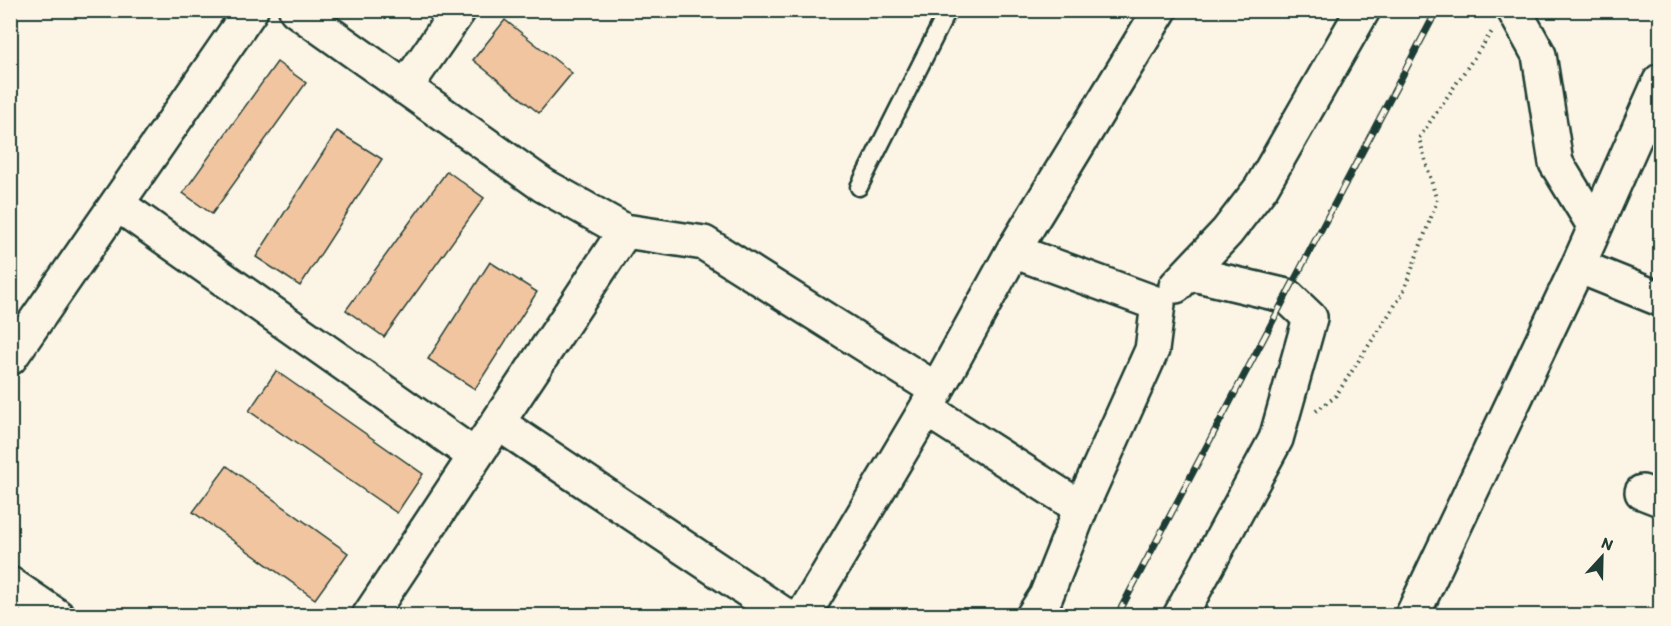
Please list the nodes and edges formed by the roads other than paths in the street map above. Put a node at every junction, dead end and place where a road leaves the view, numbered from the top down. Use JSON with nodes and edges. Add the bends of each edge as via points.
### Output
{"nodes":[{"id":1,"x":251,"y":10,"type":"edge"},
{"id":2,"x":296,"y":10,"type":"edge"},
{"id":3,"x":459,"y":10,"type":"edge"},
{"id":4,"x":948,"y":10,"type":"edge"},
{"id":5,"x":1160,"y":10,"type":"edge"},
{"id":6,"x":1363,"y":10,"type":"edge"},
{"id":7,"x":1506,"y":15,"type":"edge"},
{"id":8,"x":1660,"y":81,"type":"edge"},
{"id":9,"x":405,"y":88,"type":"junction"},
{"id":10,"x":859,"y":187,"type":"dead end"},
{"id":11,"x":117,"y":204,"type":"junction"},
{"id":12,"x":1595,"y":227,"type":"junction"},
{"id":13,"x":625,"y":231,"type":"junction"},
{"id":14,"x":1013,"y":251,"type":"junction"},
{"id":15,"x":1578,"y":266,"type":"junction"},
{"id":16,"x":1188,"y":273,"type":"junction"},
{"id":17,"x":1660,"y":299,"type":"edge"},
{"id":18,"x":1158,"y":304,"type":"junction"},
{"id":19,"x":10,"y":358,"type":"edge"},
{"id":20,"x":931,"y":400,"type":"junction"},
{"id":21,"x":498,"y":423,"type":"junction"},
{"id":22,"x":475,"y":456,"type":"junction"},
{"id":23,"x":1081,"y":508,"type":"junction"},
{"id":24,"x":10,"y":584,"type":"edge"},
{"id":25,"x":378,"y":612,"type":"edge"},
{"id":26,"x":57,"y":615,"type":"edge"},
{"id":27,"x":786,"y":615,"type":"edge"},
{"id":28,"x":803,"y":615,"type":"edge"},
{"id":29,"x":1033,"y":615,"type":"edge"},
{"id":30,"x":1180,"y":615,"type":"edge"},
{"id":31,"x":1412,"y":615,"type":"edge"}],
"edges":[{"from":1,"to":11,"type":"street"},
{"from":2,"to":9,"type":"street"},
{"from":3,"to":9,"type":"street"},
{"from":4,"to":10,"type":"lane"},
{"from":5,"to":14,"type":"street"},
{"from":6,"to":16,"type":"street","via":[[1261,188]]},
{"from":7,"to":12,"type":"street","via":[[1539,55],[1556,163]]},
{"from":8,"to":12,"type":"street"},
{"from":9,"to":13,"type":"street","via":[[543,185]]},
{"from":11,"to":19,"type":"street"},
{"from":11,"to":22,"type":"street"},
{"from":12,"to":15,"type":"street"},
{"from":13,"to":20,"type":"street","via":[[704,243]]},
{"from":13,"to":21,"type":"street"},
{"from":14,"to":18,"type":"street"},
{"from":14,"to":20,"type":"street"},
{"from":15,"to":17,"type":"street"},
{"from":15,"to":31,"type":"street"},
{"from":16,"to":18,"type":"street"},
{"from":16,"to":30,"type":"street","via":[[1287,296],[1310,318],[1276,439]]},
{"from":18,"to":23,"type":"street","via":[[1152,350]]},
{"from":20,"to":23,"type":"street"},
{"from":20,"to":28,"type":"street"},
{"from":21,"to":22,"type":"street"},
{"from":21,"to":27,"type":"street"},
{"from":22,"to":25,"type":"street"},
{"from":23,"to":29,"type":"street","via":[[1046,596]]},
{"from":24,"to":26,"type":"street"}]}
